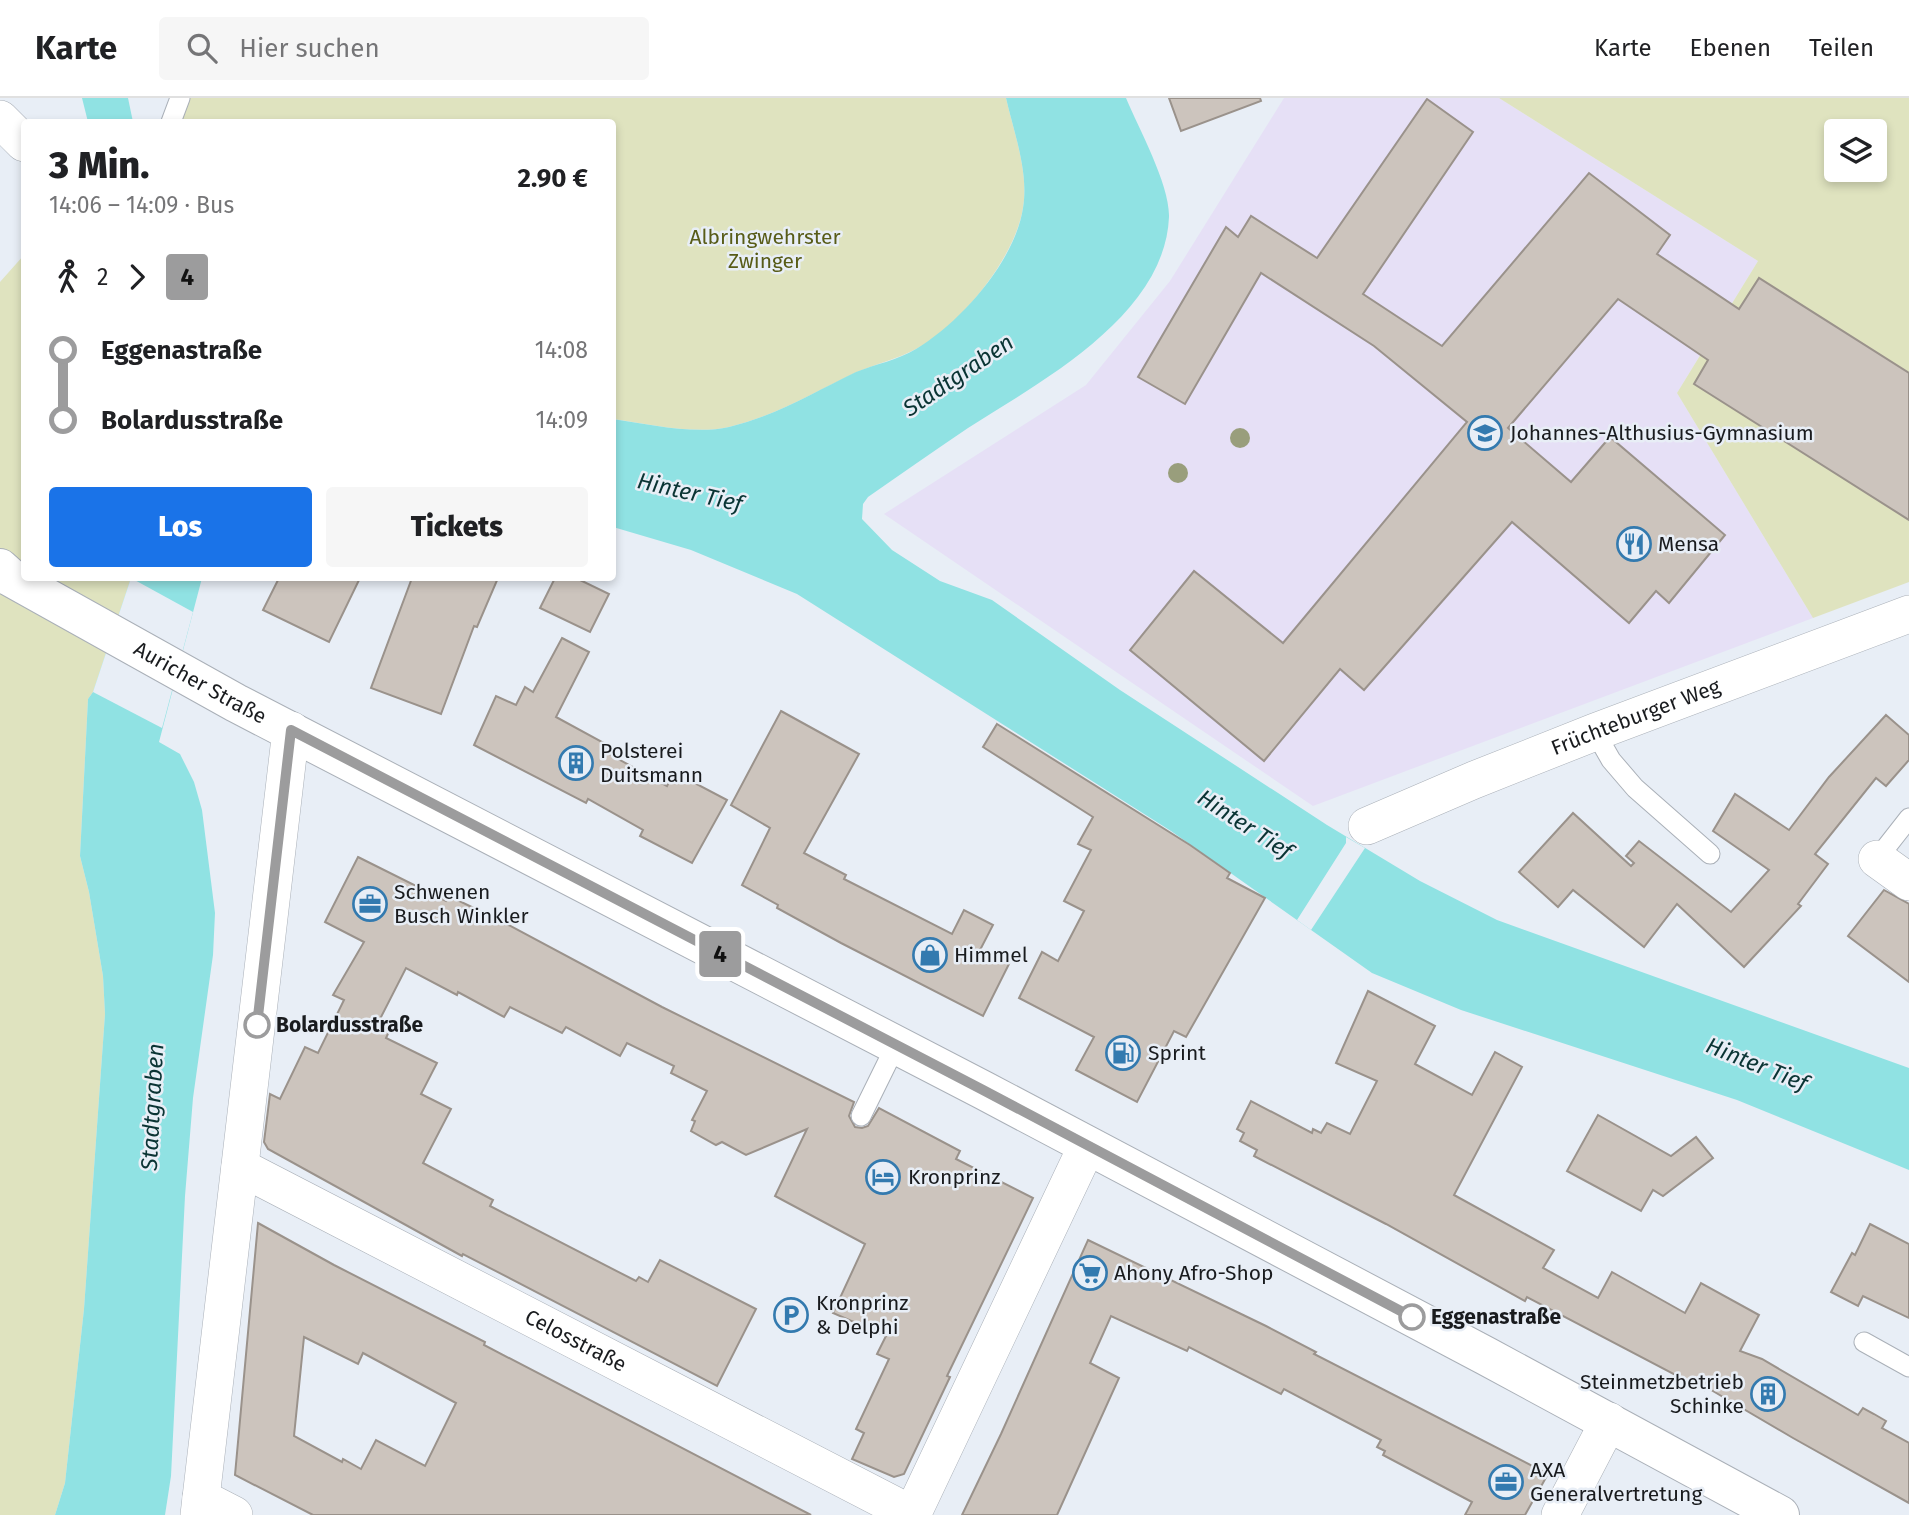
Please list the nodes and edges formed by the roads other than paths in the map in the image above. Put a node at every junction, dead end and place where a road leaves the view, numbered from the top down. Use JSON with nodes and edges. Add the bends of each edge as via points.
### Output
{"nodes":[{"id":1,"x":180,"y":98,"type":"edge"},
{"id":2,"x":0,"y":119,"type":"edge"},
{"id":3,"x":172,"y":119,"type":"edge"},
{"id":4,"x":21,"y":140,"type":"edge"},
{"id":5,"x":0,"y":568,"type":"edge"},
{"id":6,"x":1906,"y":623,"type":"edge"},
{"id":7,"x":291,"y":730,"type":"junction"},
{"id":8,"x":1595,"y":732,"type":"junction"},
{"id":9,"x":1909,"y":818,"type":"edge"},
{"id":10,"x":1367,"y":826,"type":"dead end"},
{"id":11,"x":1710,"y":854,"type":"dead end"},
{"id":12,"x":1872,"y":866,"type":"joint"},
{"id":13,"x":1909,"y":882,"type":"edge"},
{"id":14,"x":896,"y":1045,"type":"junction"},
{"id":15,"x":861,"y":1116,"type":"dead end"},
{"id":16,"x":1087,"y":1146,"type":"junction"},
{"id":17,"x":240,"y":1167,"type":"junction"},
{"id":18,"x":1864,"y":1342,"type":"dead end"},
{"id":19,"x":1909,"y":1367,"type":"edge"},
{"id":20,"x":1609,"y":1421,"type":"junction"},
{"id":21,"x":200,"y":1506,"type":"edge"},
{"id":22,"x":234,"y":1515,"type":"edge"},
{"id":23,"x":912,"y":1515,"type":"edge"},
{"id":24,"x":1560,"y":1515,"type":"edge"},
{"id":25,"x":1780,"y":1515,"type":"edge"}],
"edges":[{"from":1,"to":3,"type":"lane"},
{"from":2,"to":4,"type":"street"},
{"from":5,"to":7,"type":"street","name":"Auricher Straße","via":[[111,635]]},
{"from":6,"to":8,"type":"street","name":"Früchteburger Weg"},
{"from":7,"to":14,"type":"street","name":"Auricher Straße"},
{"from":7,"to":17,"type":"street"},
{"from":8,"to":10,"type":"street","name":"Früchteburger Weg"},
{"from":8,"to":11,"type":"lane","via":[[1635,788]]},
{"from":9,"to":12,"type":"lane"},
{"from":12,"to":13,"type":"street"},
{"from":14,"to":15,"type":"lane"},
{"from":14,"to":16,"type":"street","name":"Auricher Straße"},
{"from":16,"to":20,"type":"street","name":"Auricher Straße"},
{"from":16,"to":23,"type":"street"},
{"from":17,"to":21,"type":"street"},
{"from":17,"to":23,"type":"street","name":"Celosstraße"},
{"from":18,"to":19,"type":"lane"},
{"from":20,"to":24,"type":"street"},
{"from":20,"to":25,"type":"street","name":"Auricher Straße"},
{"from":21,"to":22,"type":"street"}]}
